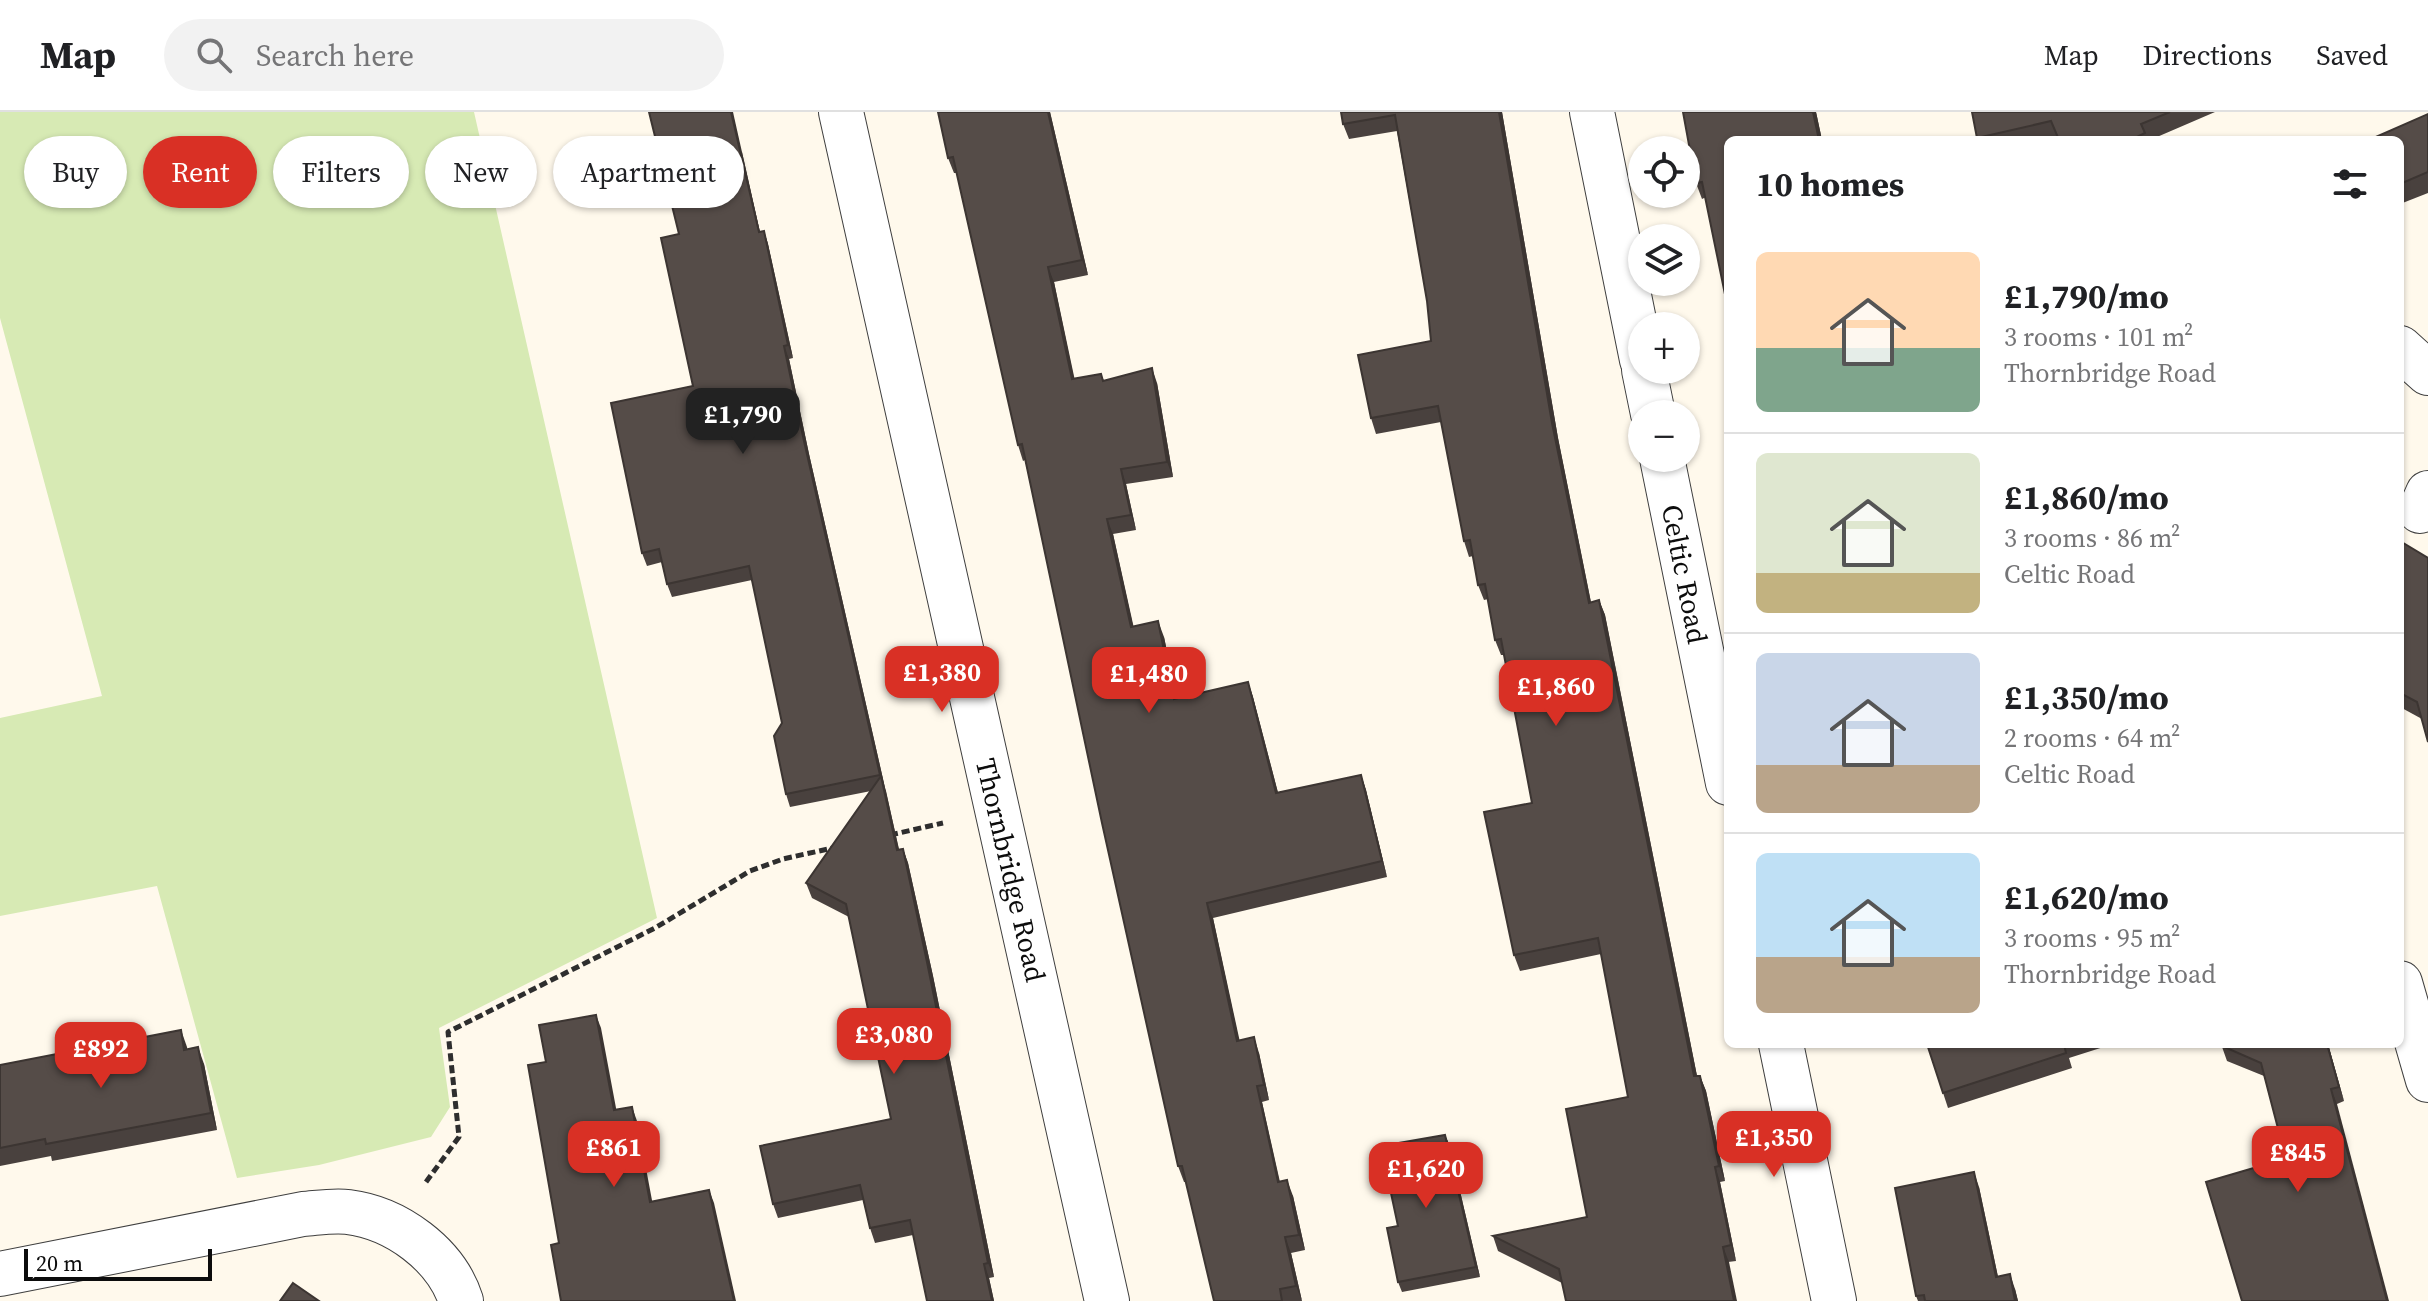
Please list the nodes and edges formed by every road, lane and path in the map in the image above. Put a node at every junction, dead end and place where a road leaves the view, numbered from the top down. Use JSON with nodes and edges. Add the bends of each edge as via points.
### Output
{"nodes":[{"id":1,"x":841,"y":112,"type":"edge"},
{"id":2,"x":1592,"y":112,"type":"edge"},
{"id":3,"x":1632,"y":312,"type":"edge"},
{"id":4,"x":2404,"y":352,"type":"edge"},
{"id":5,"x":2428,"y":373,"type":"edge"},
{"id":6,"x":1665,"y":472,"type":"edge"},
{"id":7,"x":1724,"y":763,"type":"edge"},
{"id":8,"x":998,"y":811,"type":"junction"},
{"id":9,"x":875,"y":838,"type":"edge"},
{"id":10,"x":844,"y":845,"type":"edge"},
{"id":11,"x":2404,"y":997,"type":"edge"},
{"id":12,"x":1782,"y":1048,"type":"edge"},
{"id":13,"x":2428,"y":1080,"type":"edge"},
{"id":14,"x":394,"y":1226,"type":"junction"},
{"id":15,"x":0,"y":1274,"type":"edge"},
{"id":16,"x":461,"y":1301,"type":"edge"},
{"id":17,"x":1107,"y":1301,"type":"edge"},
{"id":18,"x":1834,"y":1301,"type":"edge"}],
"edges":[{"from":1,"to":8,"type":"street","name":"Thornbridge Road"},
{"from":2,"to":3,"type":"street"},
{"from":4,"to":5,"type":"street"},
{"from":6,"to":7,"type":"street","name":"Celtic Road"},
{"from":8,"to":9,"type":"path"},
{"from":8,"to":17,"type":"street","name":"Thornbridge Road"},
{"from":10,"to":14,"type":"path","via":[[750,871],[655,928],[448,1032],[459,1137]]},
{"from":11,"to":13,"type":"street"},
{"from":12,"to":18,"type":"street"},
{"from":14,"to":15,"type":"street","via":[[347,1211],[303,1214]]},
{"from":14,"to":16,"type":"street","via":[[427,1249],[456,1284]]}]}
